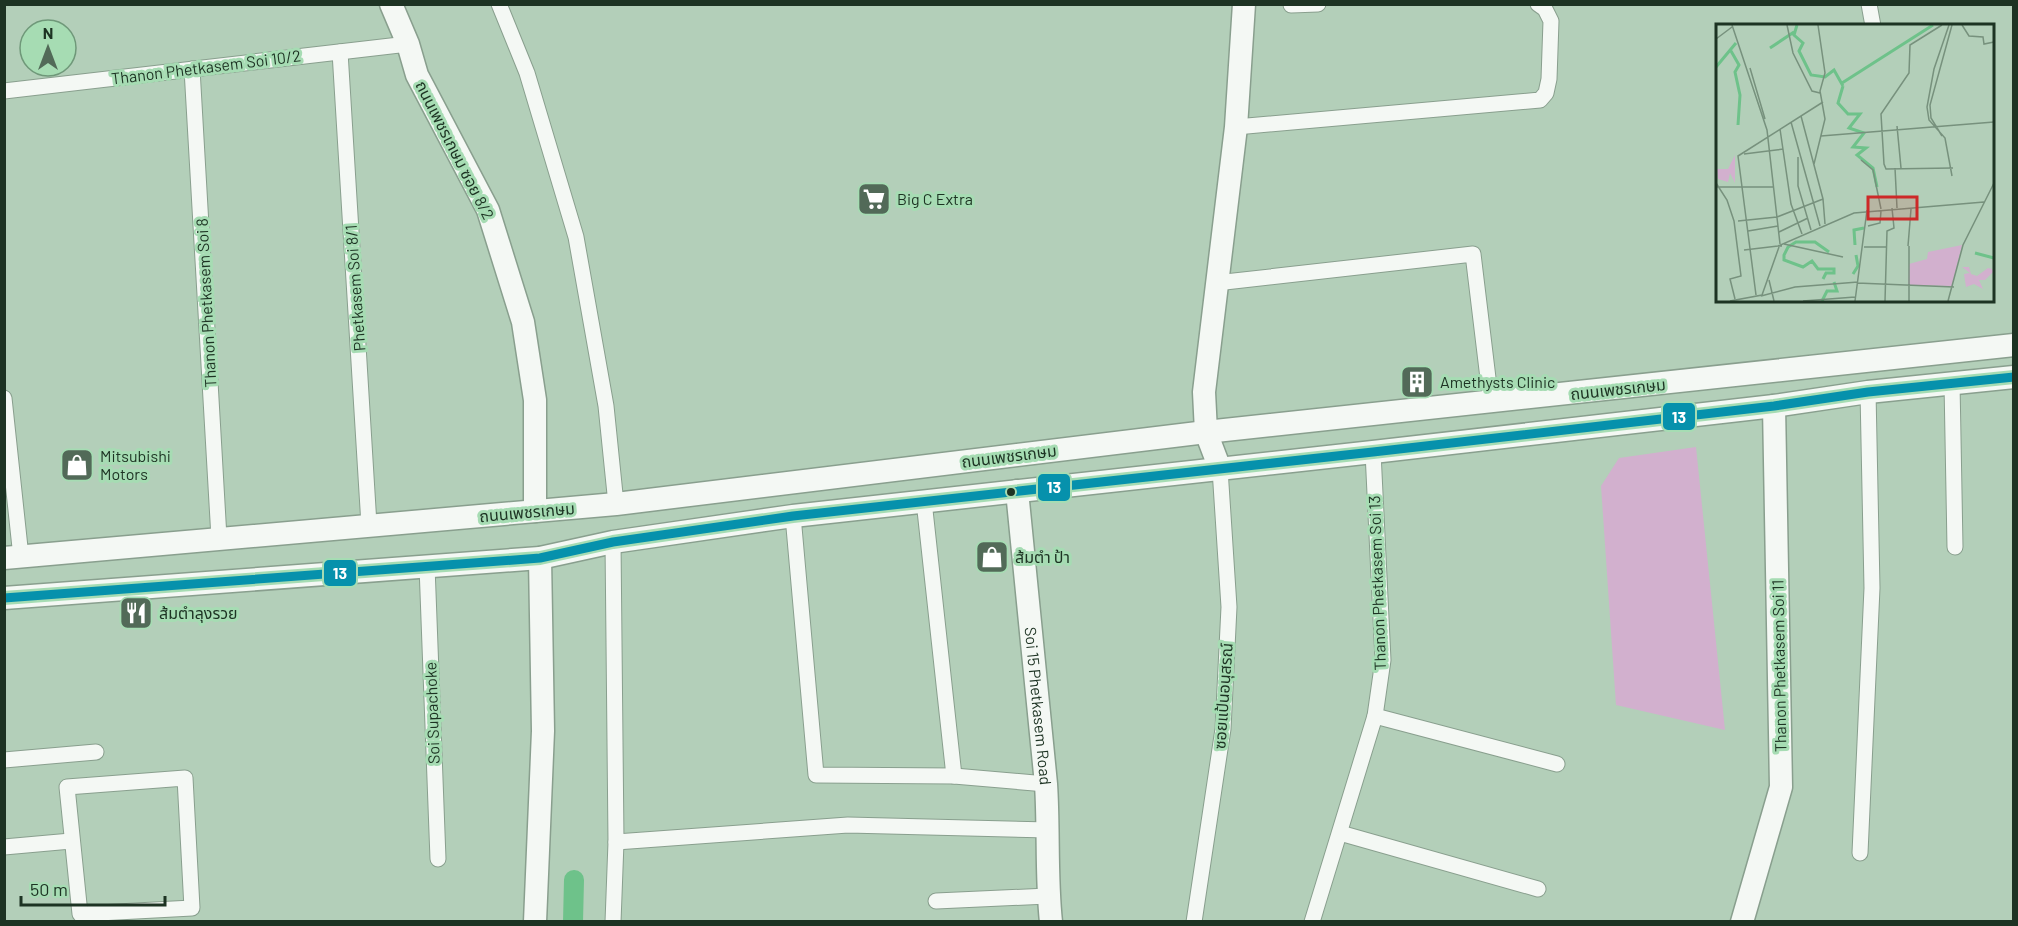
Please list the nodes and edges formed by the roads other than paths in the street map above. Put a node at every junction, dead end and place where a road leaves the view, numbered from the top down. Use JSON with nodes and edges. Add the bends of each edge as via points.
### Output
{"nodes":[{"id":1,"x":391,"y":4,"type":"edge"},
{"id":2,"x":499,"y":4,"type":"edge"},
{"id":3,"x":1244,"y":4,"type":"edge"},
{"id":4,"x":1318,"y":4,"type":"edge"},
{"id":5,"x":1538,"y":4,"type":"edge"},
{"id":6,"x":1869,"y":4,"type":"edge"},
{"id":7,"x":1291,"y":5,"type":"edge"},
{"id":8,"x":1873,"y":24,"type":"edge"},
{"id":9,"x":408,"y":44,"type":"junction"},
{"id":10,"x":340,"y":52,"type":"junction"},
{"id":11,"x":192,"y":69,"type":"junction"},
{"id":12,"x":4,"y":91,"type":"edge"},
{"id":13,"x":1236,"y":127,"type":"junction"},
{"id":14,"x":1216,"y":283,"type":"junction"},
{"id":15,"x":2013,"y":345,"type":"edge"},
{"id":16,"x":2013,"y":377,"type":"edge"},
{"id":17,"x":1952,"y":383,"type":"junction"},
{"id":18,"x":1868,"y":392,"type":"junction"},
{"id":19,"x":4,"y":398,"type":"edge"},
{"id":20,"x":1491,"y":403,"type":"junction"},
{"id":21,"x":1773,"y":406,"type":"junction"},
{"id":22,"x":1206,"y":432,"type":"junction"},
{"id":23,"x":1373,"y":452,"type":"junction"},
{"id":24,"x":1221,"y":469,"type":"junction"},
{"id":25,"x":1017,"y":491,"type":"junction"},
{"id":26,"x":924,"y":501,"type":"junction"},
{"id":27,"x":616,"y":504,"type":"junction"},
{"id":28,"x":535,"y":511,"type":"junction"},
{"id":29,"x":793,"y":516,"type":"junction"},
{"id":30,"x":369,"y":525,"type":"junction"},
{"id":31,"x":219,"y":538,"type":"junction"},
{"id":32,"x":613,"y":542,"type":"junction"},
{"id":33,"x":1955,"y":547,"type":"dead end"},
{"id":34,"x":13,"y":557,"type":"edge"},
{"id":35,"x":540,"y":558,"type":"junction"},
{"id":36,"x":427,"y":566,"type":"junction"},
{"id":37,"x":4,"y":598,"type":"edge"},
{"id":38,"x":1375,"y":716,"type":"junction"},
{"id":39,"x":96,"y":752,"type":"dead end"},
{"id":40,"x":4,"y":760,"type":"edge"},
{"id":41,"x":1557,"y":764,"type":"dead end"},
{"id":42,"x":954,"y":776,"type":"junction"},
{"id":43,"x":1046,"y":784,"type":"junction"},
{"id":44,"x":1049,"y":830,"type":"junction"},
{"id":45,"x":1340,"y":833,"type":"junction"},
{"id":46,"x":71,"y":841,"type":"junction"},
{"id":47,"x":616,"y":843,"type":"junction"},
{"id":48,"x":4,"y":847,"type":"edge"},
{"id":49,"x":1860,"y":853,"type":"dead end"},
{"id":50,"x":438,"y":859,"type":"dead end"},
{"id":51,"x":1538,"y":890,"type":"dead end"},
{"id":52,"x":1048,"y":896,"type":"junction"},
{"id":53,"x":936,"y":901,"type":"dead end"},
{"id":54,"x":535,"y":921,"type":"edge"},
{"id":55,"x":613,"y":921,"type":"edge"},
{"id":56,"x":1051,"y":921,"type":"edge"},
{"id":57,"x":1194,"y":921,"type":"edge"},
{"id":58,"x":1312,"y":921,"type":"edge"},
{"id":59,"x":1742,"y":921,"type":"edge"}],
"edges":[{"from":1,"to":9,"type":"main road","name":"ถนนเพชรเกษม ซอย 8/2"},
{"from":2,"to":27,"type":"street","via":[[527,72],[576,237],[606,406]]},
{"from":3,"to":13,"type":"main road"},
{"from":4,"to":7,"type":"street"},
{"from":5,"to":13,"type":"street","via":[[1551,21],[1549,79],[1540,100]]},
{"from":6,"to":8,"type":"street"},
{"from":9,"to":10,"type":"street","name":"Thanon Phetkasem Soi 10/2"},
{"from":9,"to":28,"type":"main road","name":"ถนนเพชรเกษม ซอย 8/2","via":[[417,75],[488,210],[523,322],[535,400]]},
{"from":10,"to":11,"type":"street","name":"Thanon Phetkasem Soi 10/2"},
{"from":10,"to":30,"type":"street","name":"Phetkasem Soi 8/1"},
{"from":11,"to":12,"type":"street","name":"Thanon Phetkasem Soi 10/2"},
{"from":11,"to":31,"type":"street","name":"Thanon Phetkasem Soi 8"},
{"from":13,"to":14,"type":"main road"},
{"from":14,"to":20,"type":"street","via":[[1473,254]]},
{"from":14,"to":22,"type":"main road","via":[[1204,392]]},
{"from":15,"to":20,"type":"main road","name":"ถนนเพชรเกษม"},
{"from":16,"to":17,"type":"main road","name":"ถนนเพชรเกษม"},
{"from":17,"to":18,"type":"main road","name":"ถนนเพชรเกษม"},
{"from":17,"to":33,"type":"street"},
{"from":18,"to":21,"type":"main road","name":"ถนนเพชรเกษม"},
{"from":18,"to":49,"type":"street","via":[[1872,588]]},
{"from":19,"to":34,"type":"street"},
{"from":20,"to":22,"type":"main road","name":"ถนนเพชรเกษม"},
{"from":21,"to":23,"type":"main road","name":"ถนนเพชรเกษม"},
{"from":21,"to":59,"type":"main road","name":"Thanon Phetkasem Soi 11","via":[[1781,787]]},
{"from":22,"to":24,"type":"main road"},
{"from":22,"to":27,"type":"main road","name":"ถนนเพชรเกษม"},
{"from":23,"to":24,"type":"main road","name":"ถนนเพชรเกษม"},
{"from":23,"to":38,"type":"street","name":"Thanon Phetkasem Soi 13","via":[[1383,660]]},
{"from":24,"to":25,"type":"main road","name":"ถนนเพชรเกษม"},
{"from":24,"to":57,"type":"street","name":"ซอยแป้นอนุสรณ์","via":[[1229,607],[1223,729]]},
{"from":25,"to":26,"type":"main road","name":"ถนนเพชรเกษม"},
{"from":25,"to":43,"type":"main road","name":"Soi 15 Phetkasem Road"},
{"from":26,"to":29,"type":"main road","name":"ถนนเพชรเกษม"},
{"from":26,"to":42,"type":"street"},
{"from":27,"to":28,"type":"main road","name":"ถนนเพชรเกษม"},
{"from":28,"to":30,"type":"main road","name":"ถนนเพชรเกษม"},
{"from":29,"to":32,"type":"main road","name":"ถนนเพชรเกษม"},
{"from":29,"to":42,"type":"street","via":[[816,775]]},
{"from":30,"to":31,"type":"main road","name":"ถนนเพชรเกษม"},
{"from":31,"to":34,"type":"main road","name":"ถนนเพชรเกษม"},
{"from":32,"to":35,"type":"main road","name":"ถนนเพชรเกษม"},
{"from":32,"to":47,"type":"street"},
{"from":35,"to":36,"type":"main road","name":"ถนนเพชรเกษม"},
{"from":35,"to":54,"type":"main road","via":[[543,731]]},
{"from":36,"to":37,"type":"main road","name":"ถนนเพชรเกษม"},
{"from":36,"to":50,"type":"street","name":"Soi Supachoke"},
{"from":38,"to":41,"type":"street"},
{"from":38,"to":45,"type":"street","name":"Thanon Phetkasem Soi 13"},
{"from":39,"to":40,"type":"street"},
{"from":42,"to":43,"type":"street"},
{"from":43,"to":44,"type":"main road","name":"Soi 15 Phetkasem Road"},
{"from":44,"to":47,"type":"street","via":[[848,825]]},
{"from":44,"to":52,"type":"main road","name":"Soi 15 Phetkasem Road"},
{"from":45,"to":51,"type":"street"},
{"from":45,"to":58,"type":"street","name":"Thanon Phetkasem Soi 13"},
{"from":46,"to":46,"type":"street","via":[[67,787],[185,778],[192,908],[80,914]]},
{"from":46,"to":48,"type":"street"},
{"from":47,"to":55,"type":"street"},
{"from":52,"to":53,"type":"street"},
{"from":52,"to":56,"type":"main road","name":"Soi 15 Phetkasem Road"}]}
